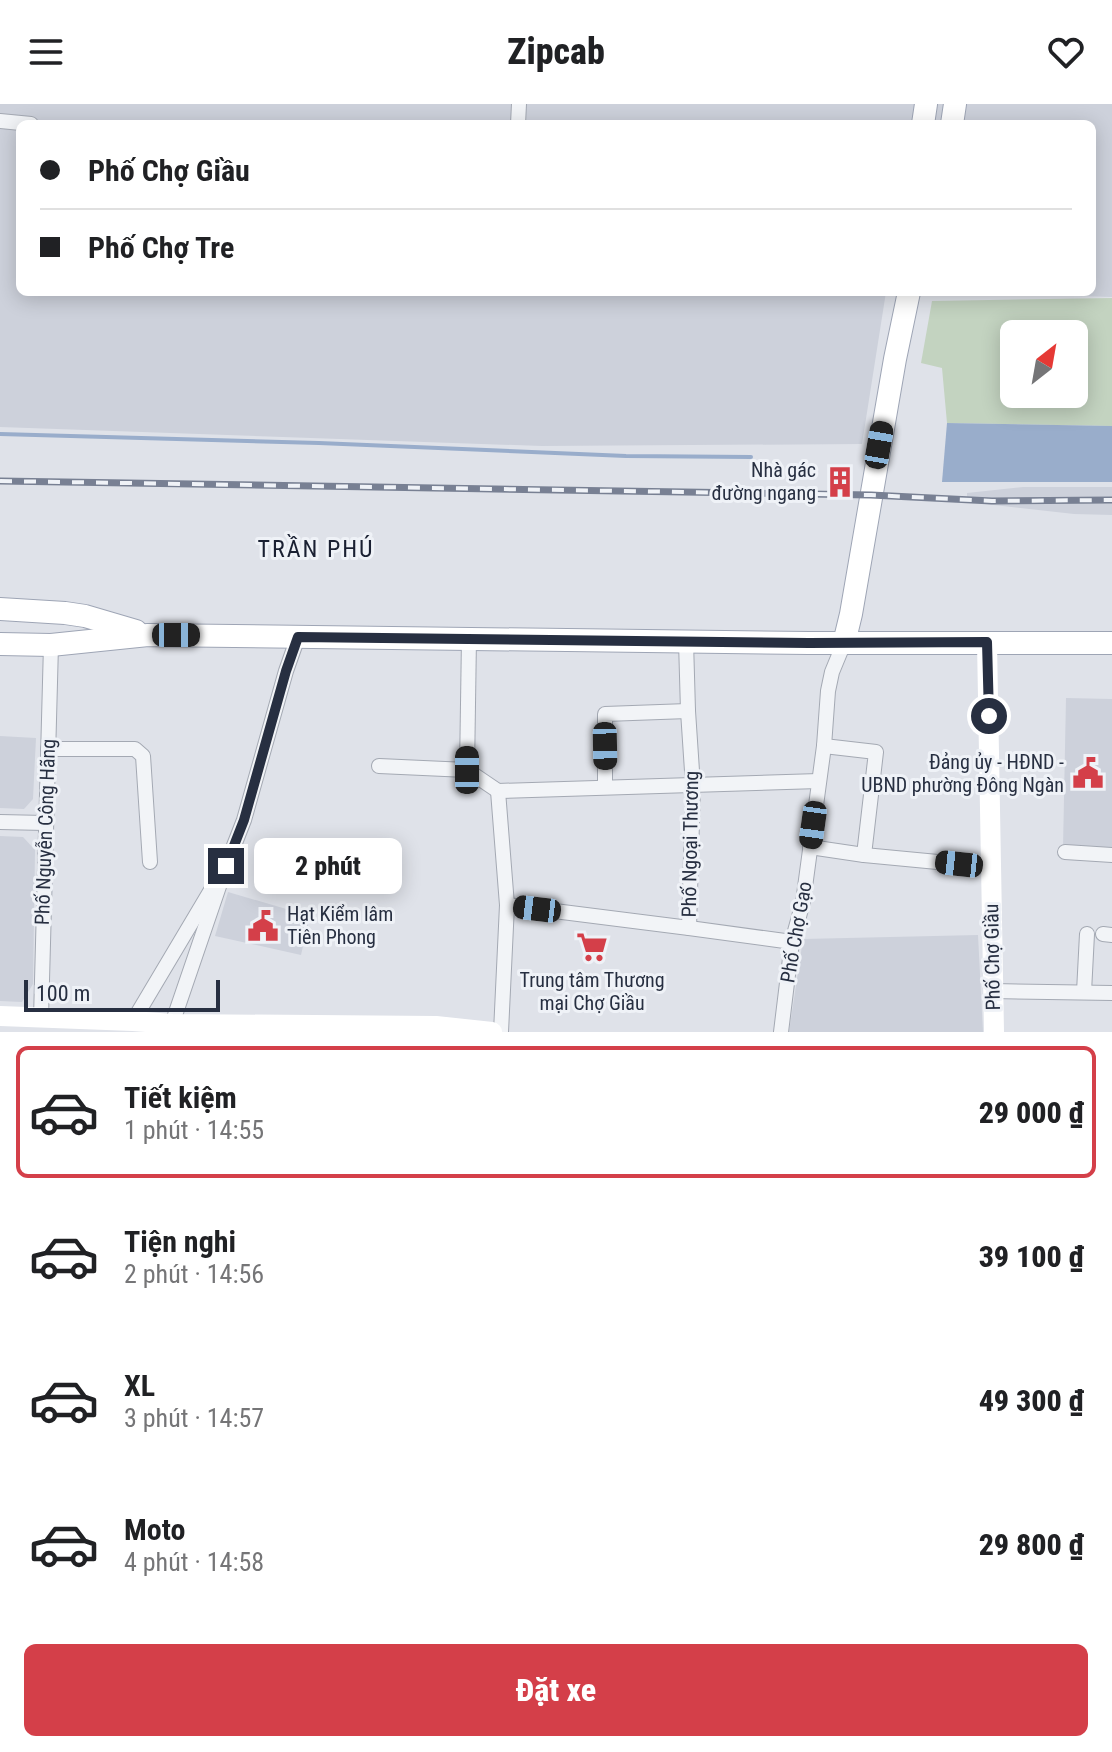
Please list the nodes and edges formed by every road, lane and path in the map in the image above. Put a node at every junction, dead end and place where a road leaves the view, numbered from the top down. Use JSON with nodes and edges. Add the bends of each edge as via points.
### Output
{"nodes":[{"id":1,"x":908,"y":296,"type":"edge"},
{"id":2,"x":0,"y":609,"type":"edge"},
{"id":3,"x":52,"y":612,"type":"junction"},
{"id":4,"x":85,"y":616,"type":"junction"},
{"id":5,"x":148,"y":635,"type":"junction"},
{"id":6,"x":298,"y":637,"type":"junction"},
{"id":7,"x":469,"y":638,"type":"junction"},
{"id":8,"x":82,"y":641,"type":"junction"},
{"id":9,"x":686,"y":641,"type":"junction"},
{"id":10,"x":987,"y":642,"type":"junction"},
{"id":11,"x":844,"y":643,"type":"junction"},
{"id":12,"x":1112,"y":643,"type":"edge"},
{"id":13,"x":0,"y":644,"type":"edge"},
{"id":14,"x":51,"y":645,"type":"junction"},
{"id":15,"x":688,"y":711,"type":"junction"},
{"id":16,"x":824,"y":746,"type":"junction"},
{"id":17,"x":48,"y":749,"type":"junction"},
{"id":18,"x":379,"y":766,"type":"dead end"},
{"id":19,"x":467,"y":770,"type":"junction"},
{"id":20,"x":819,"y":781,"type":"junction"},
{"id":21,"x":693,"y":786,"type":"junction"},
{"id":22,"x":605,"y":787,"type":"junction"},
{"id":23,"x":498,"y":791,"type":"junction"},
{"id":24,"x":0,"y":822,"type":"edge"},
{"id":25,"x":45,"y":823,"type":"junction"},
{"id":26,"x":810,"y":847,"type":"junction"},
{"id":27,"x":1065,"y":852,"type":"dead end"},
{"id":28,"x":864,"y":855,"type":"junction"},
{"id":29,"x":1112,"y":855,"type":"edge"},
{"id":30,"x":150,"y":862,"type":"dead end"},
{"id":31,"x":226,"y":866,"type":"junction"},
{"id":32,"x":990,"y":867,"type":"junction"},
{"id":33,"x":507,"y":905,"type":"junction"},
{"id":34,"x":689,"y":928,"type":"junction"},
{"id":35,"x":1087,"y":934,"type":"dead end"},
{"id":36,"x":792,"y":942,"type":"junction"},
{"id":37,"x":993,"y":991,"type":"junction"},
{"id":38,"x":1084,"y":992,"type":"junction"},
{"id":39,"x":1112,"y":993,"type":"edge"},
{"id":40,"x":0,"y":1016,"type":"edge"},
{"id":41,"x":41,"y":1018,"type":"junction"},
{"id":42,"x":133,"y":1021,"type":"junction"},
{"id":43,"x":172,"y":1028,"type":"edge"},
{"id":44,"x":492,"y":1032,"type":"edge"},
{"id":45,"x":501,"y":1032,"type":"edge"},
{"id":46,"x":781,"y":1032,"type":"edge"},
{"id":47,"x":994,"y":1032,"type":"edge"}],
"edges":[{"from":1,"to":11,"type":"main road"},
{"from":2,"to":3,"type":"main road"},
{"from":3,"to":4,"type":"main road"},
{"from":3,"to":14,"type":"main road"},
{"from":4,"to":5,"type":"main road"},
{"from":4,"to":8,"type":"main road"},
{"from":5,"to":6,"type":"main road"},
{"from":5,"to":8,"type":"main road"},
{"from":6,"to":7,"type":"main road"},
{"from":6,"to":31,"type":"street"},
{"from":7,"to":9,"type":"main road"},
{"from":7,"to":19,"type":"street"},
{"from":8,"to":14,"type":"main road"},
{"from":9,"to":11,"type":"main road"},
{"from":9,"to":15,"type":"street","name":"Phố Ngoại Thương"},
{"from":10,"to":11,"type":"main road"},
{"from":10,"to":12,"type":"main road"},
{"from":10,"to":32,"type":"main road","name":"Phố Chợ Giầu"},
{"from":11,"to":16,"type":"street","name":"Phố Chợ Gạo","via":[[831,674]]},
{"from":13,"to":14,"type":"main road"},
{"from":14,"to":17,"type":"street","name":"Phố Nguyễn Công Hãng"},
{"from":15,"to":21,"type":"street","name":"Phố Ngoại Thương"},
{"from":15,"to":22,"type":"street","via":[[605,714]]},
{"from":16,"to":20,"type":"street","name":"Phố Chợ Gạo"},
{"from":16,"to":28,"type":"street","via":[[876,752]]},
{"from":17,"to":25,"type":"street","name":"Phố Nguyễn Công Hãng"},
{"from":17,"to":30,"type":"street","via":[[135,749],[143,756]]},
{"from":18,"to":19,"type":"street"},
{"from":19,"to":23,"type":"street"},
{"from":20,"to":21,"type":"street"},
{"from":20,"to":26,"type":"street","name":"Phố Chợ Gạo"},
{"from":21,"to":22,"type":"street"},
{"from":21,"to":34,"type":"street","name":"Phố Ngoại Thương"},
{"from":22,"to":23,"type":"street"},
{"from":23,"to":33,"type":"street"},
{"from":24,"to":25,"type":"street"},
{"from":25,"to":41,"type":"street","name":"Phố Nguyễn Công Hãng"},
{"from":26,"to":28,"type":"street"},
{"from":26,"to":36,"type":"street","name":"Phố Chợ Gạo"},
{"from":27,"to":29,"type":"street"},
{"from":28,"to":32,"type":"street"},
{"from":31,"to":42,"type":"street"},
{"from":31,"to":43,"type":"street"},
{"from":32,"to":37,"type":"main road","name":"Phố Chợ Giầu"},
{"from":33,"to":34,"type":"street","name":"Phố Ngoại Thương"},
{"from":33,"to":45,"type":"street"},
{"from":34,"to":36,"type":"street"},
{"from":35,"to":38,"type":"street"},
{"from":36,"to":46,"type":"street","name":"Phố Chợ Gạo"},
{"from":37,"to":38,"type":"street"},
{"from":37,"to":47,"type":"main road","name":"Phố Chợ Giầu"},
{"from":38,"to":39,"type":"street"},
{"from":40,"to":41,"type":"main road"},
{"from":41,"to":42,"type":"main road"},
{"from":42,"to":43,"type":"main road"},
{"from":43,"to":44,"type":"main road","via":[[436,1026]]}]}
